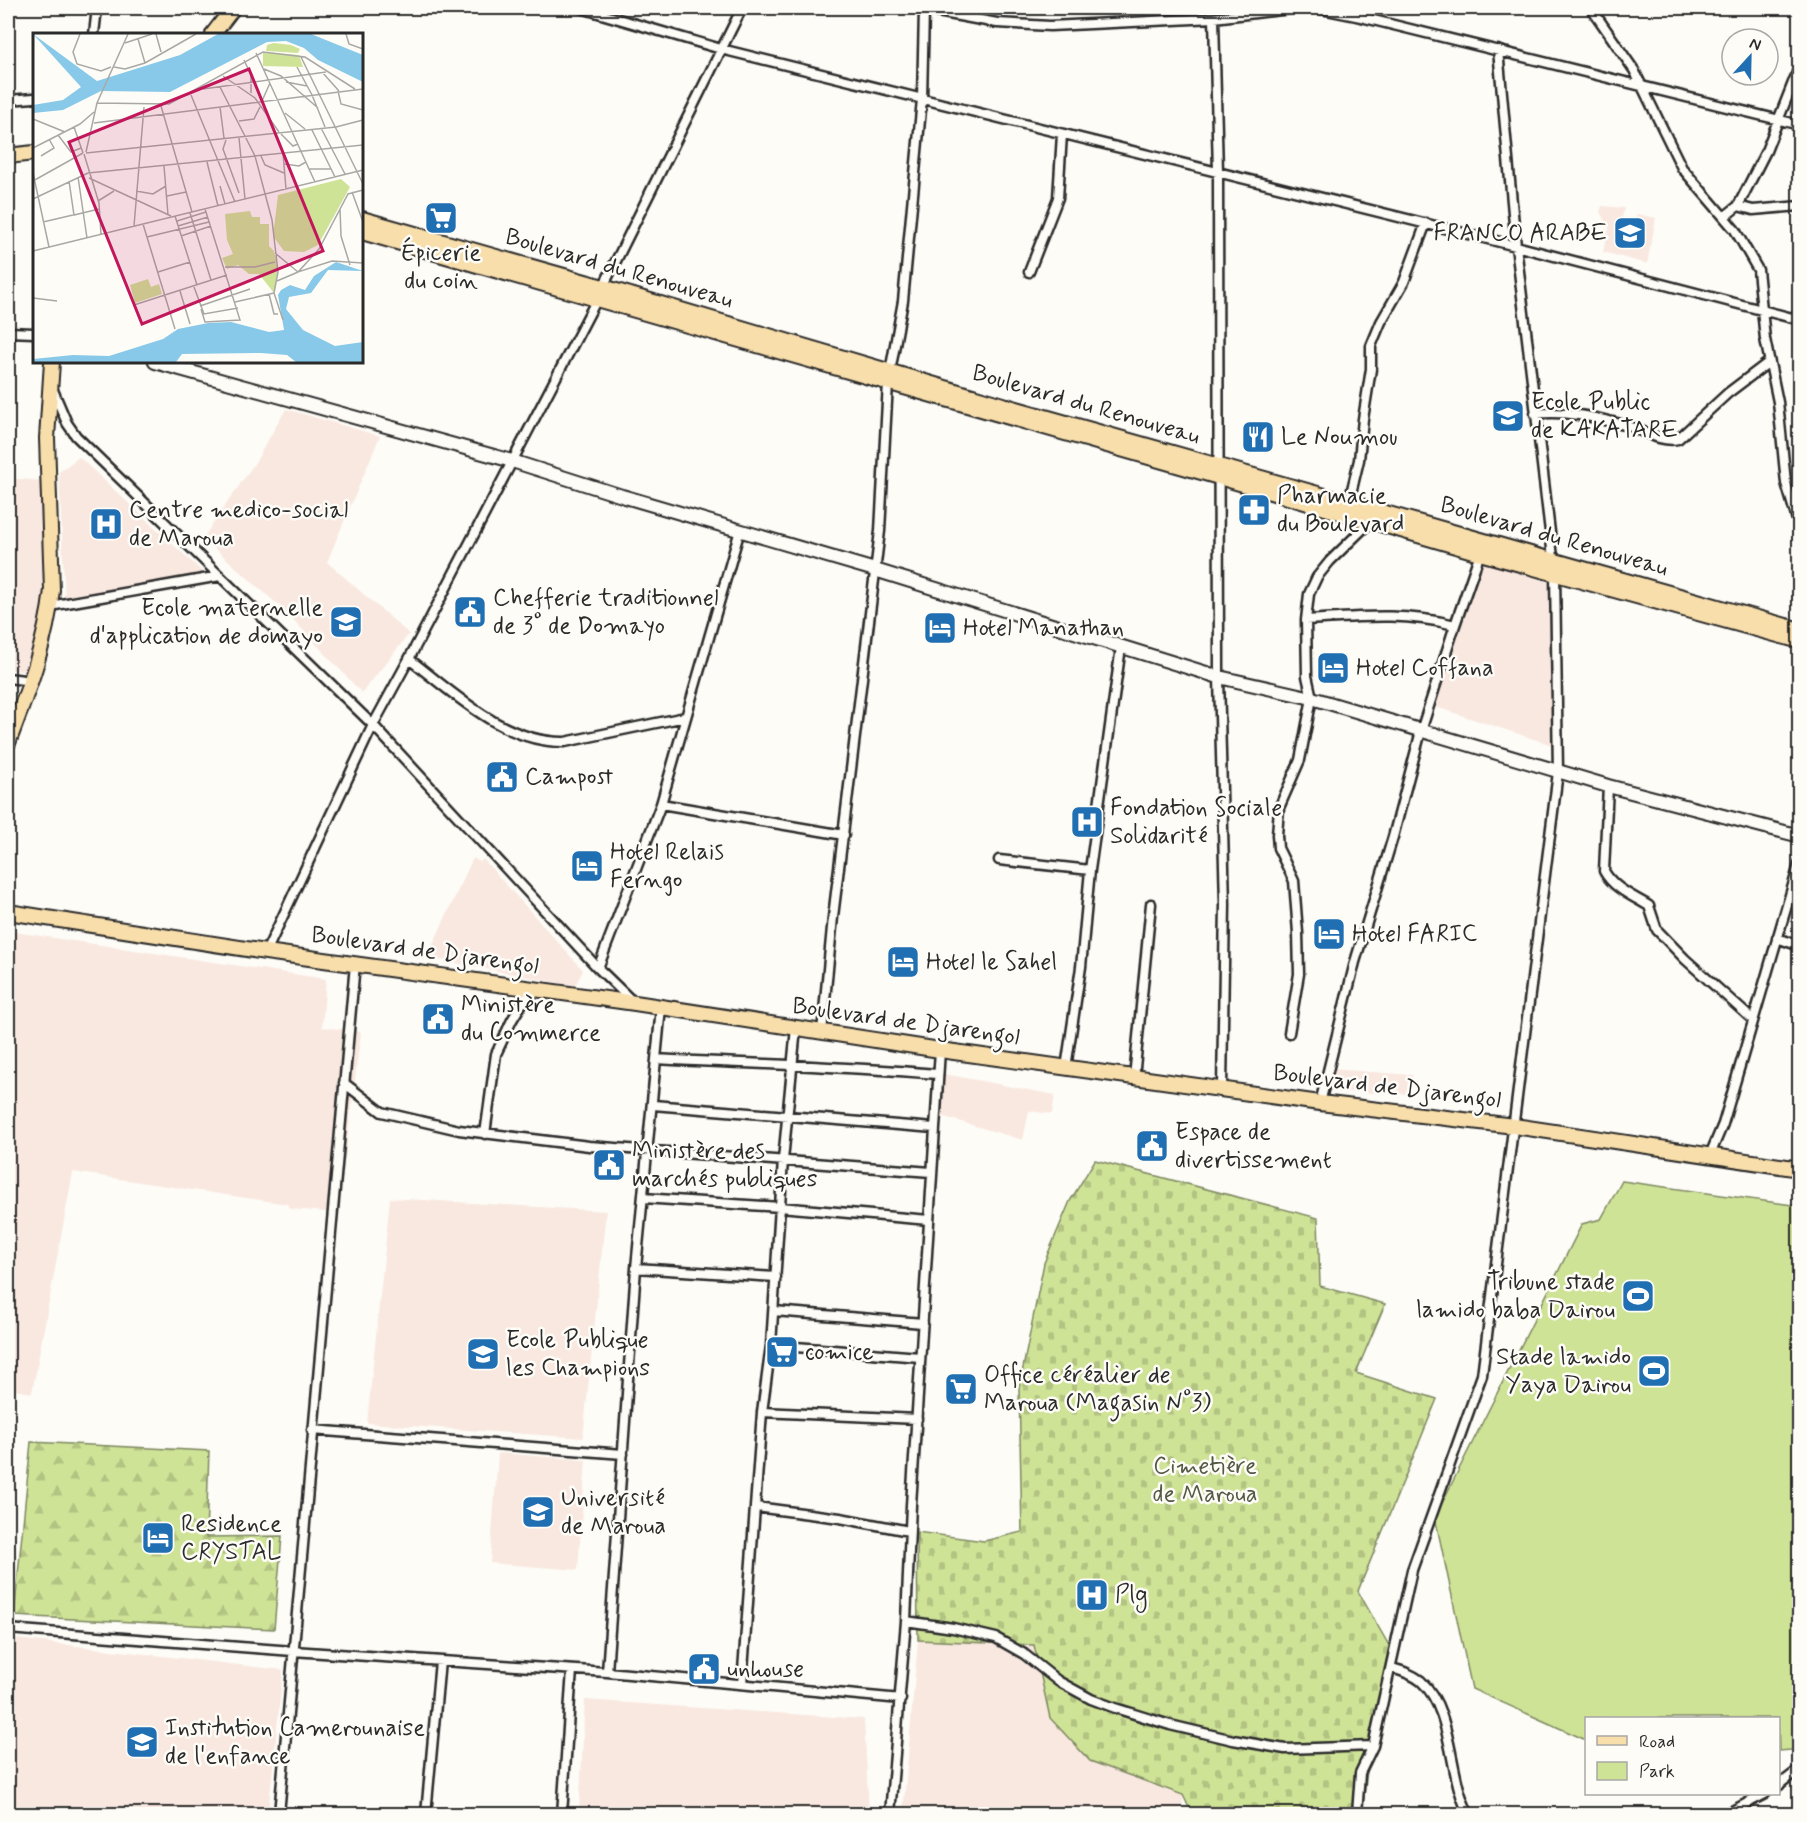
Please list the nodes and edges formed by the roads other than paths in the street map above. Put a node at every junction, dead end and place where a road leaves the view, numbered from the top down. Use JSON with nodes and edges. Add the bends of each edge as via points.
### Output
{"nodes":[{"id":1,"x":97,"y":8,"type":"edge"},
{"id":2,"x":233,"y":8,"type":"edge"},
{"id":3,"x":581,"y":8,"type":"edge"},
{"id":4,"x":742,"y":8,"type":"edge"},
{"id":5,"x":1298,"y":8,"type":"edge"},
{"id":6,"x":1316,"y":8,"type":"edge"},
{"id":7,"x":1591,"y":8,"type":"edge"},
{"id":8,"x":920,"y":9,"type":"edge"},
{"id":9,"x":1214,"y":18,"type":"junction"},
{"id":10,"x":94,"y":33,"type":"edge"},
{"id":11,"x":214,"y":33,"type":"edge"},
{"id":12,"x":721,"y":49,"type":"junction"},
{"id":13,"x":1498,"y":50,"type":"junction"},
{"id":14,"x":1800,"y":65,"type":"edge"},
{"id":15,"x":1641,"y":85,"type":"junction"},
{"id":16,"x":33,"y":98,"type":"edge"},
{"id":17,"x":922,"y":99,"type":"junction"},
{"id":18,"x":8,"y":100,"type":"edge"},
{"id":19,"x":1779,"y":120,"type":"junction"},
{"id":20,"x":1800,"y":124,"type":"edge"},
{"id":21,"x":1062,"y":134,"type":"junction"},
{"id":22,"x":33,"y":153,"type":"edge"},
{"id":23,"x":8,"y":156,"type":"edge"},
{"id":24,"x":1218,"y":172,"type":"junction"},
{"id":25,"x":1738,"y":206,"type":"junction"},
{"id":26,"x":1800,"y":206,"type":"edge"},
{"id":27,"x":1724,"y":217,"type":"junction"},
{"id":28,"x":363,"y":219,"type":"edge"},
{"id":29,"x":1426,"y":224,"type":"junction"},
{"id":30,"x":363,"y":232,"type":"edge"},
{"id":31,"x":1516,"y":246,"type":"junction"},
{"id":32,"x":1029,"y":272,"type":"dead end"},
{"id":33,"x":600,"y":293,"type":"junction"},
{"id":34,"x":1761,"y":310,"type":"junction"},
{"id":35,"x":1800,"y":320,"type":"edge"},
{"id":36,"x":8,"y":332,"type":"edge"},
{"id":37,"x":33,"y":333,"type":"edge"},
{"id":38,"x":1769,"y":362,"type":"junction"},
{"id":39,"x":52,"y":363,"type":"edge"},
{"id":40,"x":159,"y":363,"type":"edge"},
{"id":41,"x":889,"y":377,"type":"junction"},
{"id":42,"x":49,"y":381,"type":"junction"},
{"id":43,"x":1535,"y":414,"type":"junction"},
{"id":44,"x":512,"y":461,"type":"junction"},
{"id":45,"x":1220,"y":471,"type":"junction"},
{"id":46,"x":1349,"y":502,"type":"junction"},
{"id":47,"x":1371,"y":521,"type":"junction"},
{"id":48,"x":740,"y":530,"type":"junction"},
{"id":49,"x":1800,"y":530,"type":"edge"},
{"id":50,"x":1480,"y":554,"type":"junction"},
{"id":51,"x":1554,"y":567,"type":"junction"},
{"id":52,"x":875,"y":570,"type":"junction"},
{"id":53,"x":220,"y":576,"type":"junction"},
{"id":54,"x":50,"y":606,"type":"junction"},
{"id":55,"x":1306,"y":620,"type":"junction"},
{"id":56,"x":1455,"y":624,"type":"junction"},
{"id":57,"x":1800,"y":630,"type":"edge"},
{"id":58,"x":1800,"y":641,"type":"edge"},
{"id":59,"x":1121,"y":647,"type":"junction"},
{"id":60,"x":409,"y":659,"type":"junction"},
{"id":61,"x":1219,"y":677,"type":"junction"},
{"id":62,"x":8,"y":678,"type":"edge"},
{"id":63,"x":32,"y":681,"type":"junction"},
{"id":64,"x":1312,"y":698,"type":"junction"},
{"id":65,"x":686,"y":717,"type":"junction"},
{"id":66,"x":373,"y":724,"type":"junction"},
{"id":67,"x":1422,"y":731,"type":"junction"},
{"id":68,"x":8,"y":743,"type":"edge"},
{"id":69,"x":1558,"y":772,"type":"junction"},
{"id":70,"x":1608,"y":786,"type":"junction"},
{"id":71,"x":661,"y":804,"type":"junction"},
{"id":72,"x":844,"y":836,"type":"junction"},
{"id":73,"x":1800,"y":836,"type":"edge"},
{"id":74,"x":999,"y":860,"type":"dead end"},
{"id":75,"x":1800,"y":861,"type":"edge"},
{"id":76,"x":1090,"y":870,"type":"junction"},
{"id":77,"x":1151,"y":904,"type":"dead end"},
{"id":78,"x":8,"y":912,"type":"edge"},
{"id":79,"x":1777,"y":938,"type":"junction"},
{"id":80,"x":1800,"y":946,"type":"edge"},
{"id":81,"x":266,"y":951,"type":"junction"},
{"id":82,"x":355,"y":964,"type":"junction"},
{"id":83,"x":598,"y":968,"type":"junction"},
{"id":84,"x":531,"y":988,"type":"junction"},
{"id":85,"x":635,"y":1003,"type":"junction"},
{"id":86,"x":661,"y":1007,"type":"junction"},
{"id":87,"x":1753,"y":1020,"type":"junction"},
{"id":88,"x":796,"y":1028,"type":"junction"},
{"id":89,"x":822,"y":1032,"type":"junction"},
{"id":90,"x":1289,"y":1033,"type":"dead end"},
{"id":91,"x":940,"y":1050,"type":"junction"},
{"id":92,"x":656,"y":1059,"type":"junction"},
{"id":93,"x":791,"y":1066,"type":"junction"},
{"id":94,"x":1066,"y":1068,"type":"junction"},
{"id":95,"x":937,"y":1074,"type":"junction"},
{"id":96,"x":1134,"y":1077,"type":"junction"},
{"id":97,"x":344,"y":1083,"type":"junction"},
{"id":98,"x":1222,"y":1088,"type":"junction"},
{"id":99,"x":1320,"y":1103,"type":"junction"},
{"id":100,"x":652,"y":1105,"type":"junction"},
{"id":101,"x":787,"y":1115,"type":"junction"},
{"id":102,"x":1514,"y":1126,"type":"junction"},
{"id":103,"x":934,"y":1128,"type":"junction"},
{"id":104,"x":485,"y":1134,"type":"junction"},
{"id":105,"x":648,"y":1150,"type":"junction"},
{"id":106,"x":1710,"y":1155,"type":"junction"},
{"id":107,"x":783,"y":1160,"type":"junction"},
{"id":108,"x":1800,"y":1169,"type":"edge"},
{"id":109,"x":931,"y":1172,"type":"junction"},
{"id":110,"x":643,"y":1198,"type":"junction"},
{"id":111,"x":780,"y":1207,"type":"junction"},
{"id":112,"x":929,"y":1220,"type":"junction"},
{"id":113,"x":636,"y":1268,"type":"junction"},
{"id":114,"x":776,"y":1277,"type":"junction"},
{"id":115,"x":774,"y":1311,"type":"junction"},
{"id":116,"x":923,"y":1323,"type":"junction"},
{"id":117,"x":771,"y":1345,"type":"junction"},
{"id":118,"x":921,"y":1357,"type":"junction"},
{"id":119,"x":762,"y":1412,"type":"junction"},
{"id":120,"x":916,"y":1419,"type":"junction"},
{"id":121,"x":312,"y":1431,"type":"junction"},
{"id":122,"x":623,"y":1454,"type":"junction"},
{"id":123,"x":756,"y":1507,"type":"junction"},
{"id":124,"x":909,"y":1531,"type":"junction"},
{"id":125,"x":906,"y":1621,"type":"junction"},
{"id":126,"x":8,"y":1629,"type":"edge"},
{"id":127,"x":293,"y":1651,"type":"junction"},
{"id":128,"x":440,"y":1661,"type":"junction"},
{"id":129,"x":1392,"y":1668,"type":"junction"},
{"id":130,"x":572,"y":1670,"type":"junction"},
{"id":131,"x":607,"y":1672,"type":"junction"},
{"id":132,"x":742,"y":1684,"type":"junction"},
{"id":133,"x":901,"y":1699,"type":"junction"},
{"id":134,"x":1373,"y":1746,"type":"junction"},
{"id":135,"x":1800,"y":1769,"type":"edge"},
{"id":136,"x":1780,"y":1785,"type":"edge"},
{"id":137,"x":1763,"y":1795,"type":"edge"},
{"id":138,"x":1466,"y":1812,"type":"edge"},
{"id":139,"x":279,"y":1815,"type":"edge"},
{"id":140,"x":426,"y":1815,"type":"edge"},
{"id":141,"x":562,"y":1815,"type":"edge"},
{"id":142,"x":890,"y":1815,"type":"edge"},
{"id":143,"x":1357,"y":1815,"type":"edge"},
{"id":144,"x":1726,"y":1815,"type":"edge"}],
"edges":[{"from":1,"to":10,"type":"street"},
{"from":2,"to":11,"type":"main road"},
{"from":3,"to":12,"type":"street"},
{"from":4,"to":12,"type":"street"},
{"from":5,"to":9,"type":"street"},
{"from":6,"to":13,"type":"street"},
{"from":7,"to":15,"type":"street"},
{"from":8,"to":9,"type":"street","via":[[997,23],[1050,26]]},
{"from":8,"to":17,"type":"street"},
{"from":9,"to":24,"type":"street"},
{"from":12,"to":17,"type":"street"},
{"from":12,"to":33,"type":"street"},
{"from":13,"to":15,"type":"street"},
{"from":13,"to":31,"type":"street"},
{"from":14,"to":19,"type":"street"},
{"from":15,"to":19,"type":"street"},
{"from":15,"to":27,"type":"street","via":[[1682,168]]},
{"from":16,"to":18,"type":"street"},
{"from":17,"to":21,"type":"street"},
{"from":17,"to":41,"type":"street","via":[[903,301]]},
{"from":19,"to":20,"type":"street"},
{"from":19,"to":25,"type":"street"},
{"from":21,"to":24,"type":"street"},
{"from":21,"to":32,"type":"street","via":[[1058,198]]},
{"from":22,"to":23,"type":"main road"},
{"from":24,"to":29,"type":"street"},
{"from":24,"to":45,"type":"street"},
{"from":25,"to":26,"type":"street","via":[[1753,210]]},
{"from":25,"to":27,"type":"street"},
{"from":27,"to":34,"type":"street","via":[[1740,236],[1758,270]]},
{"from":28,"to":33,"type":"main road","name":"Boulevard du Renouveau"},
{"from":29,"to":31,"type":"street"},
{"from":29,"to":46,"type":"street","via":[[1404,282],[1371,346],[1359,460]]},
{"from":30,"to":33,"type":"main road","name":"Boulevard du Renouveau"},
{"from":31,"to":34,"type":"street"},
{"from":31,"to":43,"type":"street"},
{"from":33,"to":41,"type":"main road","name":"Boulevard du Renouveau"},
{"from":33,"to":44,"type":"street"},
{"from":34,"to":35,"type":"street"},
{"from":34,"to":38,"type":"street"},
{"from":36,"to":37,"type":"street"},
{"from":38,"to":43,"type":"street","via":[[1674,440],[1562,412]]},
{"from":38,"to":49,"type":"street","via":[[1778,402],[1785,483]]},
{"from":39,"to":42,"type":"main road"},
{"from":40,"to":44,"type":"main road"},
{"from":41,"to":45,"type":"main road","name":"Boulevard du Renouveau"},
{"from":41,"to":52,"type":"street"},
{"from":42,"to":53,"type":"street","via":[[76,436]]},
{"from":42,"to":54,"type":"main road"},
{"from":43,"to":51,"type":"street"},
{"from":44,"to":48,"type":"main road"},
{"from":44,"to":60,"type":"street"},
{"from":45,"to":46,"type":"main road","name":"Boulevard du Renouveau"},
{"from":45,"to":47,"type":"main road","name":"Boulevard du Renouveau"},
{"from":45,"to":61,"type":"street"},
{"from":46,"to":51,"type":"main road","name":"Boulevard du Renouveau"},
{"from":47,"to":50,"type":"main road","name":"Boulevard du Renouveau"},
{"from":47,"to":55,"type":"street","via":[[1317,578],[1309,594]]},
{"from":48,"to":52,"type":"main road"},
{"from":48,"to":65,"type":"street"},
{"from":50,"to":51,"type":"main road","name":"Boulevard du Renouveau"},
{"from":50,"to":56,"type":"street"},
{"from":51,"to":57,"type":"main road","name":"Boulevard du Renouveau"},
{"from":51,"to":58,"type":"main road","name":"Boulevard du Renouveau"},
{"from":51,"to":69,"type":"street"},
{"from":52,"to":59,"type":"main road"},
{"from":52,"to":72,"type":"street"},
{"from":53,"to":54,"type":"street"},
{"from":53,"to":66,"type":"street"},
{"from":54,"to":63,"type":"main road"},
{"from":55,"to":56,"type":"street","via":[[1400,616]]},
{"from":55,"to":64,"type":"street","via":[[1306,676]]},
{"from":56,"to":67,"type":"street"},
{"from":59,"to":61,"type":"main road"},
{"from":59,"to":76,"type":"street"},
{"from":60,"to":65,"type":"street","via":[[498,724],[548,742],[565,742]]},
{"from":60,"to":66,"type":"street"},
{"from":61,"to":64,"type":"main road"},
{"from":61,"to":98,"type":"street","via":[[1225,904]]},
{"from":62,"to":63,"type":"street"},
{"from":63,"to":68,"type":"main road"},
{"from":64,"to":67,"type":"main road"},
{"from":64,"to":90,"type":"street","via":[[1300,760],[1280,808],[1277,835],[1278,849],[1293,881],[1298,933],[1299,974]]},
{"from":65,"to":71,"type":"street"},
{"from":66,"to":81,"type":"street"},
{"from":66,"to":83,"type":"street"},
{"from":67,"to":69,"type":"main road"},
{"from":67,"to":99,"type":"street","via":[[1355,962]]},
{"from":69,"to":70,"type":"main road"},
{"from":69,"to":102,"type":"street"},
{"from":70,"to":73,"type":"main road"},
{"from":70,"to":87,"type":"street","via":[[1604,871],[1607,876],[1620,889],[1649,906],[1657,930]]},
{"from":71,"to":72,"type":"street"},
{"from":71,"to":83,"type":"street"},
{"from":72,"to":89,"type":"street"},
{"from":74,"to":76,"type":"street"},
{"from":75,"to":79,"type":"street"},
{"from":76,"to":94,"type":"street"},
{"from":77,"to":96,"type":"street"},
{"from":78,"to":81,"type":"main road","name":"Boulevard de Djarengol"},
{"from":79,"to":80,"type":"street"},
{"from":79,"to":87,"type":"street"},
{"from":81,"to":82,"type":"main road","name":"Boulevard de Djarengol"},
{"from":82,"to":84,"type":"main road","name":"Boulevard de Djarengol"},
{"from":82,"to":97,"type":"street"},
{"from":83,"to":85,"type":"street"},
{"from":84,"to":85,"type":"main road","name":"Boulevard de Djarengol"},
{"from":84,"to":104,"type":"street","via":[[496,1054]]},
{"from":85,"to":86,"type":"main road","name":"Boulevard de Djarengol"},
{"from":86,"to":88,"type":"main road","name":"Boulevard de Djarengol"},
{"from":86,"to":92,"type":"street"},
{"from":87,"to":106,"type":"street"},
{"from":88,"to":89,"type":"main road","name":"Boulevard de Djarengol"},
{"from":88,"to":93,"type":"street"},
{"from":89,"to":91,"type":"main road","name":"Boulevard de Djarengol"},
{"from":91,"to":94,"type":"main road","name":"Boulevard de Djarengol"},
{"from":91,"to":95,"type":"street"},
{"from":92,"to":93,"type":"street"},
{"from":92,"to":100,"type":"street"},
{"from":93,"to":95,"type":"street"},
{"from":93,"to":101,"type":"street"},
{"from":94,"to":96,"type":"main road","name":"Boulevard de Djarengol"},
{"from":95,"to":103,"type":"street"},
{"from":96,"to":98,"type":"main road","name":"Boulevard de Djarengol"},
{"from":97,"to":104,"type":"street","via":[[382,1112]]},
{"from":97,"to":121,"type":"street"},
{"from":98,"to":99,"type":"main road","name":"Boulevard de Djarengol"},
{"from":99,"to":102,"type":"main road","name":"Boulevard de Djarengol"},
{"from":100,"to":101,"type":"street"},
{"from":100,"to":105,"type":"street"},
{"from":101,"to":103,"type":"street"},
{"from":101,"to":107,"type":"street"},
{"from":102,"to":106,"type":"main road","name":"Boulevard de Djarengol"},
{"from":102,"to":129,"type":"street","via":[[1482,1375],[1412,1570]]},
{"from":103,"to":109,"type":"street"},
{"from":104,"to":105,"type":"street"},
{"from":105,"to":107,"type":"street"},
{"from":105,"to":110,"type":"street"},
{"from":106,"to":108,"type":"main road","name":"Boulevard de Djarengol"},
{"from":107,"to":109,"type":"street"},
{"from":107,"to":111,"type":"street"},
{"from":109,"to":112,"type":"street"},
{"from":110,"to":111,"type":"street"},
{"from":110,"to":113,"type":"street"},
{"from":111,"to":112,"type":"street"},
{"from":111,"to":114,"type":"street"},
{"from":112,"to":116,"type":"street"},
{"from":113,"to":114,"type":"street"},
{"from":113,"to":122,"type":"street"},
{"from":114,"to":115,"type":"street"},
{"from":115,"to":116,"type":"street"},
{"from":115,"to":117,"type":"street"},
{"from":116,"to":118,"type":"street"},
{"from":117,"to":118,"type":"street"},
{"from":117,"to":119,"type":"street"},
{"from":118,"to":120,"type":"street"},
{"from":119,"to":120,"type":"street"},
{"from":119,"to":123,"type":"street"},
{"from":120,"to":124,"type":"street"},
{"from":121,"to":122,"type":"street"},
{"from":121,"to":127,"type":"street"},
{"from":122,"to":131,"type":"street"},
{"from":123,"to":124,"type":"street"},
{"from":123,"to":132,"type":"street"},
{"from":124,"to":125,"type":"street"},
{"from":125,"to":133,"type":"street"},
{"from":125,"to":134,"type":"street","via":[[996,1638],[1091,1699],[1170,1725],[1285,1749]]},
{"from":126,"to":127,"type":"street"},
{"from":127,"to":128,"type":"street"},
{"from":127,"to":139,"type":"street"},
{"from":128,"to":130,"type":"street"},
{"from":128,"to":140,"type":"street"},
{"from":129,"to":134,"type":"street"},
{"from":129,"to":138,"type":"street","via":[[1422,1682],[1431,1695],[1445,1727]]},
{"from":130,"to":131,"type":"street"},
{"from":130,"to":141,"type":"street"},
{"from":131,"to":132,"type":"street"},
{"from":132,"to":133,"type":"street"},
{"from":133,"to":142,"type":"street"},
{"from":134,"to":143,"type":"street","via":[[1360,1773]]},
{"from":135,"to":136,"type":"street"},
{"from":137,"to":144,"type":"street"}]}
